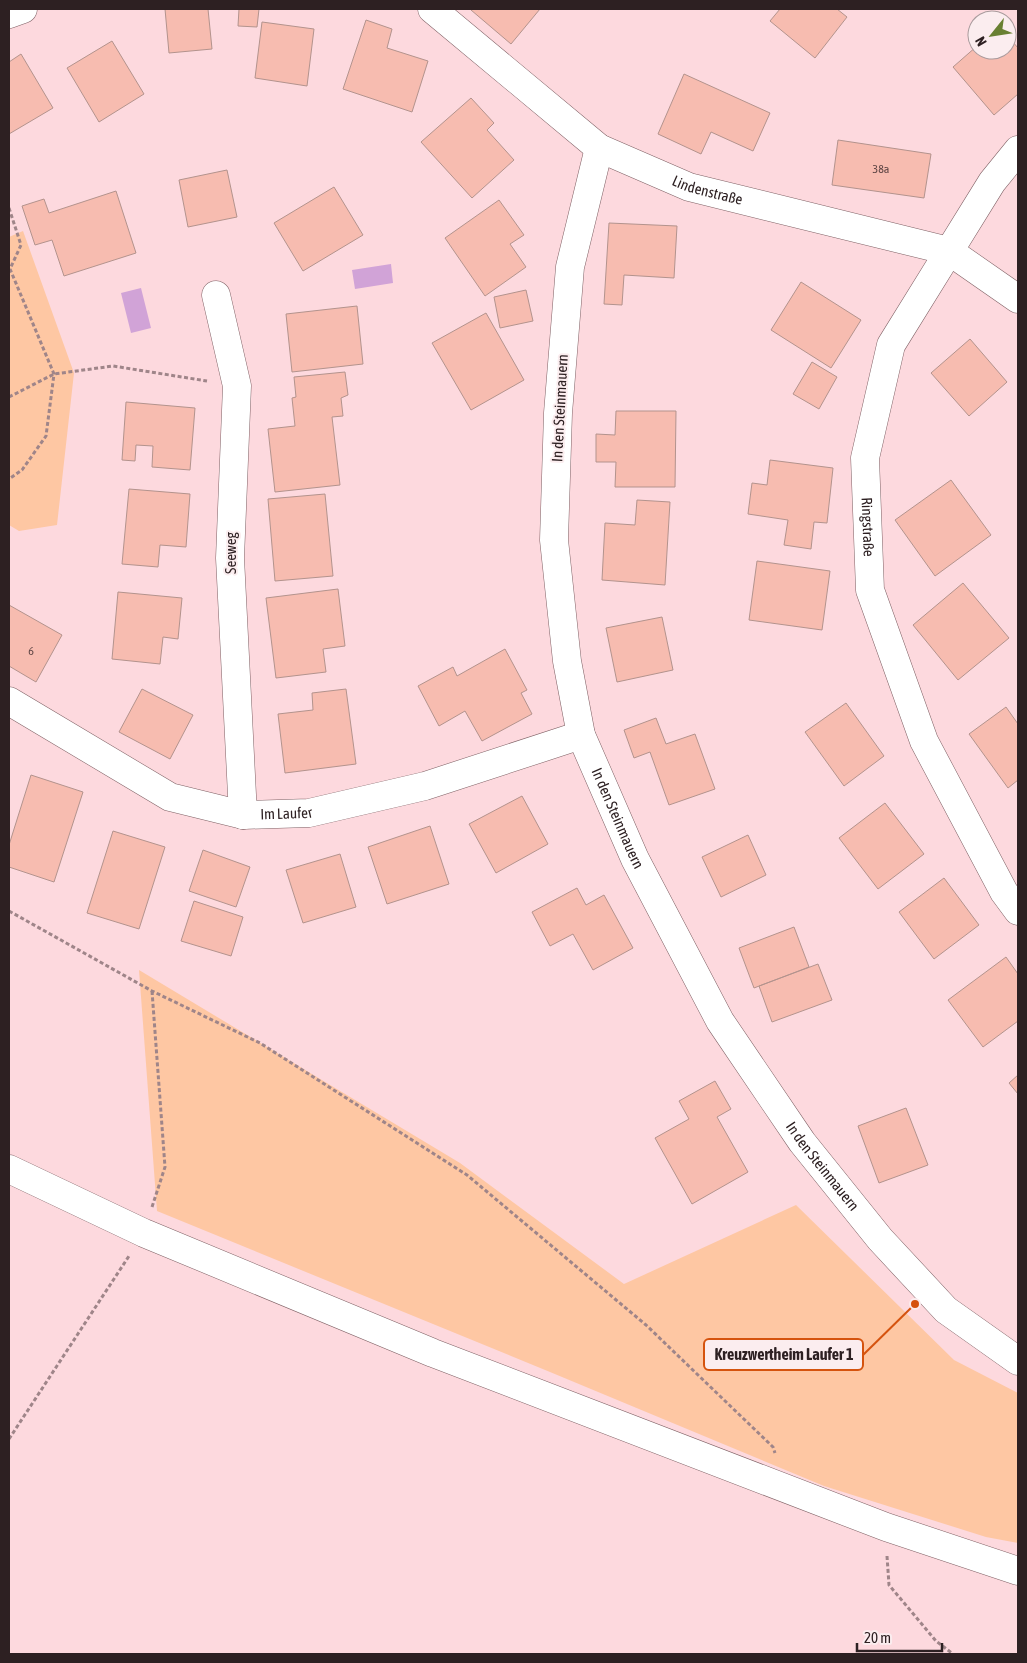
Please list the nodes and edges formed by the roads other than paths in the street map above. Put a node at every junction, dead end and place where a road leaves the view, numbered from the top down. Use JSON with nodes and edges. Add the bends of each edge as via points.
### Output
{"nodes":[{"id":1,"x":23,"y":9,"type":"edge"},
{"id":2,"x":432,"y":9,"type":"edge"},
{"id":3,"x":9,"y":14,"type":"edge"},
{"id":4,"x":598,"y":148,"type":"junction"},
{"id":5,"x":1018,"y":150,"type":"edge"},
{"id":6,"x":949,"y":252,"type":"junction"},
{"id":7,"x":216,"y":294,"type":"dead end"},
{"id":8,"x":1018,"y":299,"type":"edge"},
{"id":9,"x":9,"y":701,"type":"edge"},
{"id":10,"x":581,"y":735,"type":"junction"},
{"id":11,"x":243,"y":815,"type":"junction"},
{"id":12,"x":1014,"y":892,"type":"edge"},
{"id":13,"x":9,"y":1169,"type":"edge"},
{"id":14,"x":1018,"y":1361,"type":"edge"},
{"id":15,"x":1018,"y":1571,"type":"edge"}],
"edges":[{"from":1,"to":3,"type":"street"},
{"from":2,"to":4,"type":"street","name":"Lindenstraße"},
{"from":4,"to":6,"type":"street","name":"Lindenstraße","via":[[689,187]]},
{"from":4,"to":10,"type":"street","name":"In den Steinmauern","via":[[570,267],[558,413],[554,540],[567,661]]},
{"from":5,"to":6,"type":"street","name":"Ringstraße","via":[[992,182]]},
{"from":6,"to":8,"type":"street","name":"Lindenstraße"},
{"from":6,"to":12,"type":"street","name":"Ringstraße","via":[[888,354],[864,458],[870,590],[924,741]]},
{"from":7,"to":11,"type":"street","name":"Seeweg","via":[[237,386],[230,558]]},
{"from":9,"to":11,"type":"street","name":"Im Laufer","via":[[170,797]]},
{"from":10,"to":11,"type":"street","name":"Im Laufer","via":[[425,786],[309,813]]},
{"from":10,"to":14,"type":"street","name":"In den Steinmauern","via":[[635,859],[720,1021],[802,1142],[880,1239],[946,1310]]},
{"from":13,"to":15,"type":"street","via":[[144,1233],[424,1349],[886,1527]]}]}
